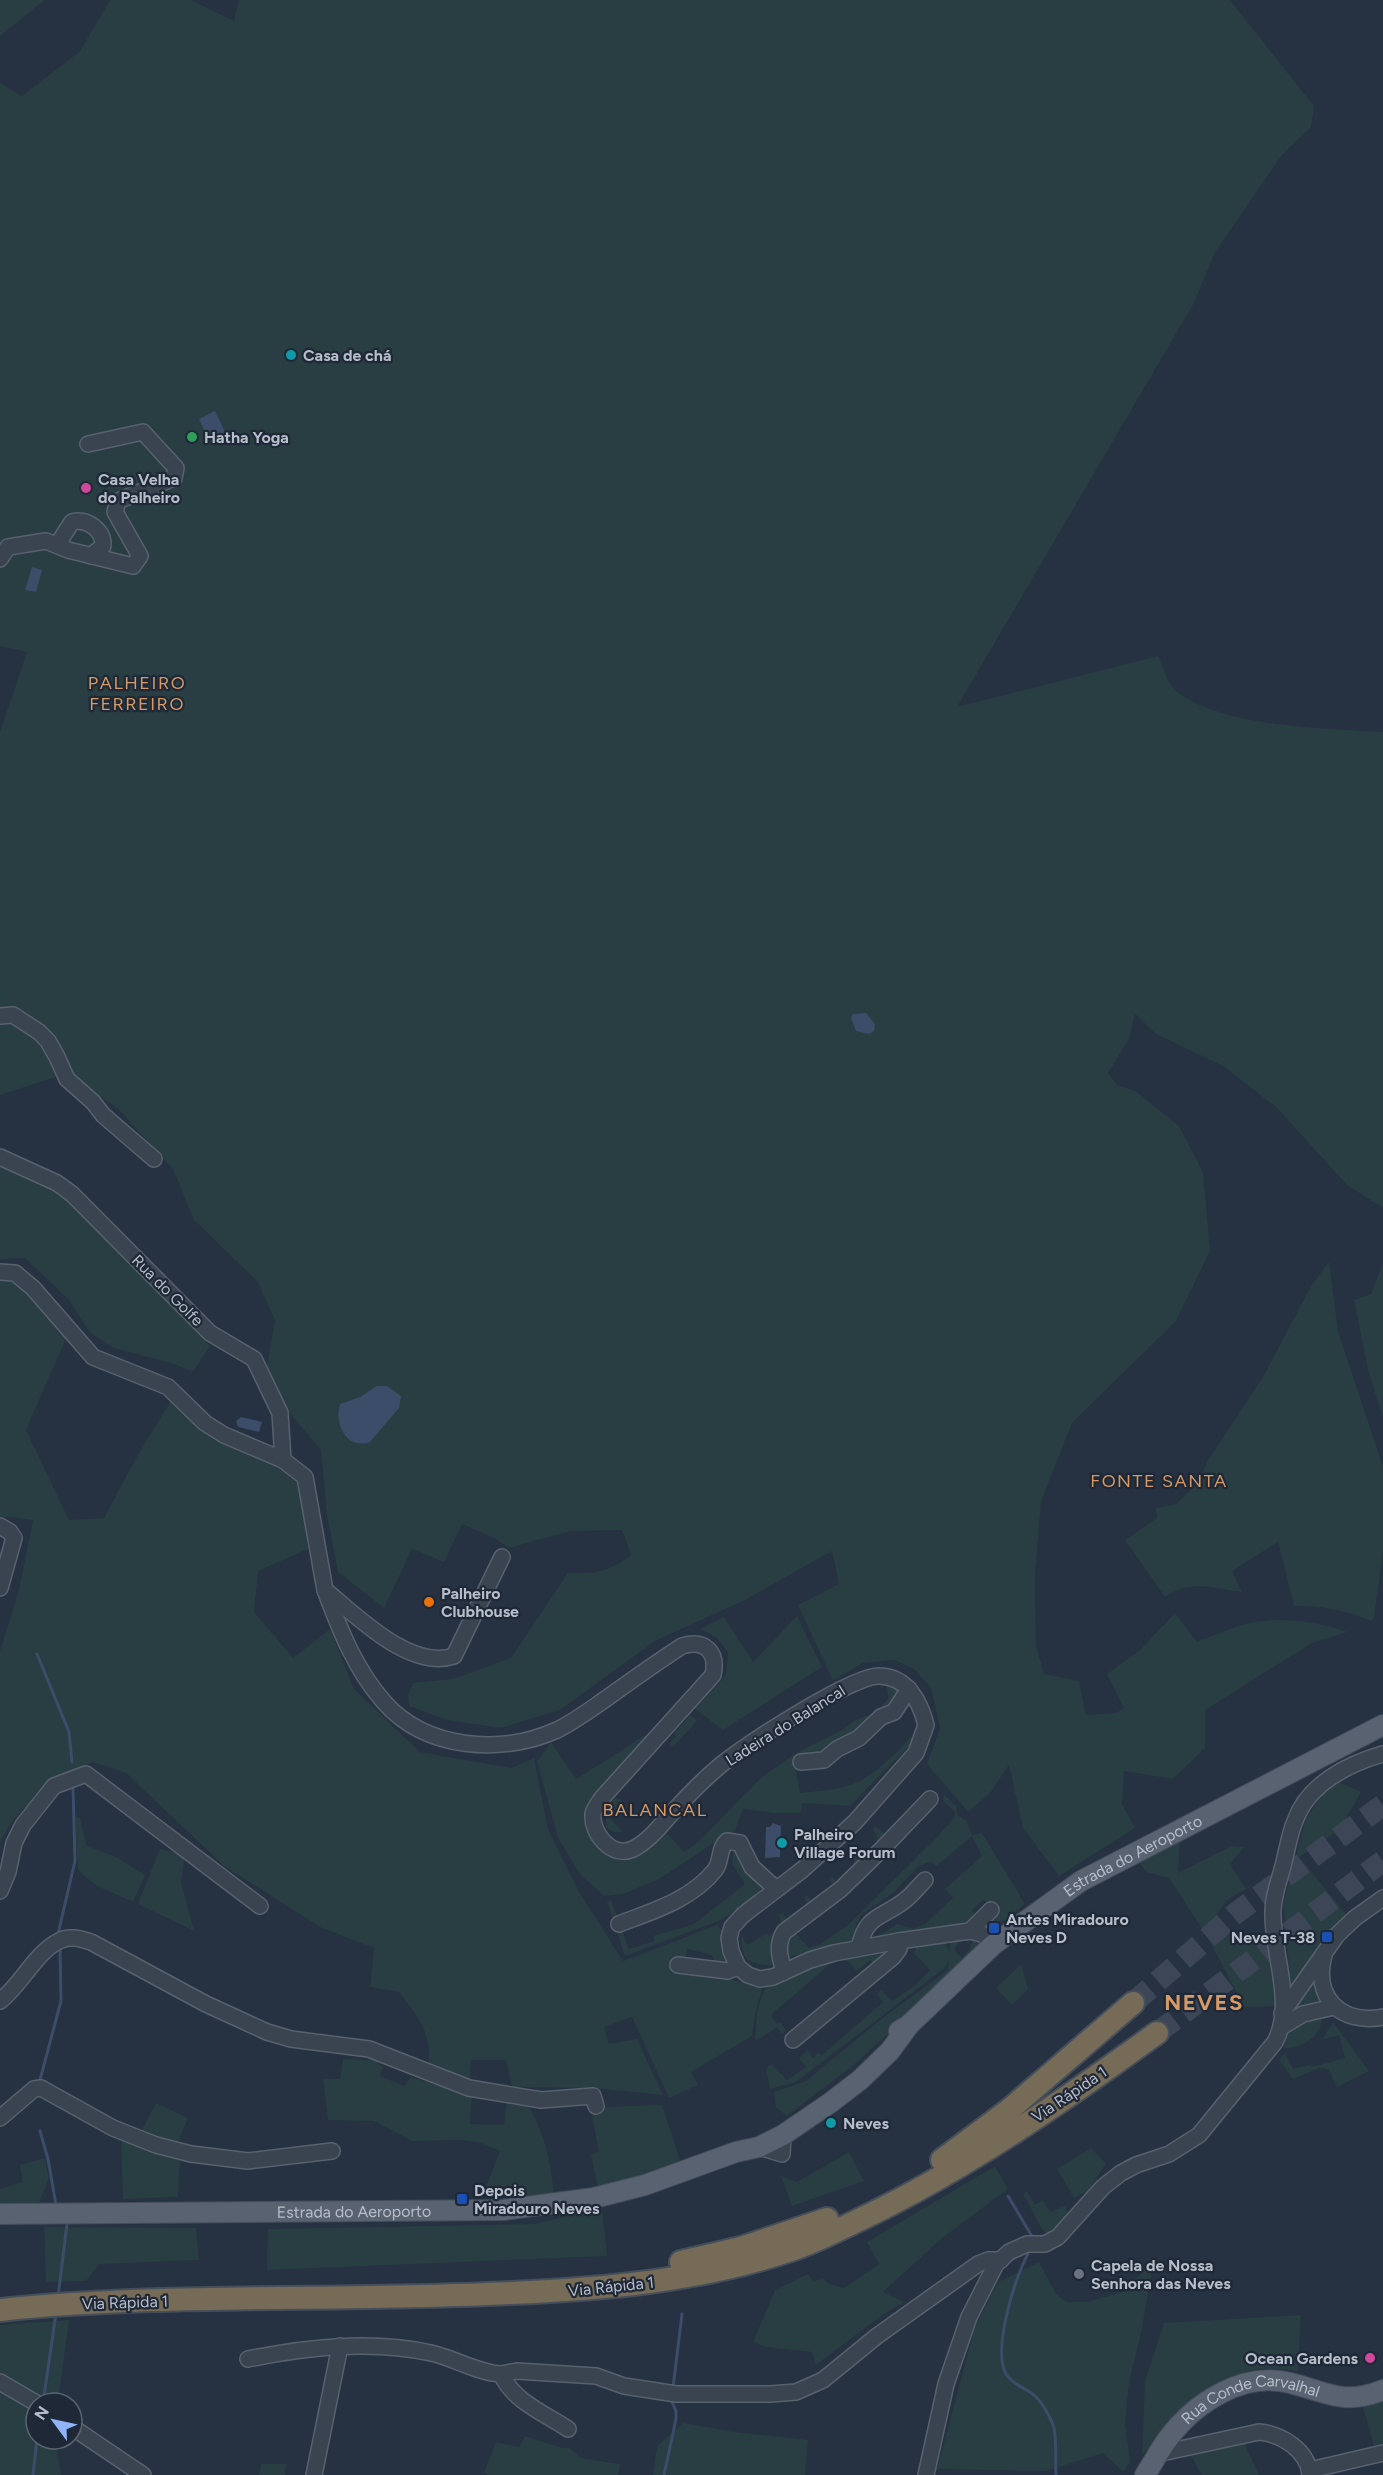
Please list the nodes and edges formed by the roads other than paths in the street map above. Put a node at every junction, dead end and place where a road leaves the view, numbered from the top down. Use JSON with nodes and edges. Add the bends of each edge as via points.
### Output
{"nodes":[{"id":1,"x":88,"y":444,"type":"dead end"},
{"id":2,"x":57,"y":545,"type":"junction"},
{"id":3,"x":92,"y":556,"type":"junction"},
{"id":4,"x":0,"y":559,"type":"edge"},
{"id":5,"x":0,"y":1016,"type":"edge"},
{"id":6,"x":0,"y":1157,"type":"edge"},
{"id":7,"x":154,"y":1160,"type":"dead end"},
{"id":8,"x":0,"y":1272,"type":"edge"},
{"id":9,"x":283,"y":1460,"type":"junction"},
{"id":10,"x":0,"y":1526,"type":"edge"},
{"id":11,"x":502,"y":1557,"type":"dead end"},
{"id":12,"x":0,"y":1588,"type":"edge"},
{"id":13,"x":325,"y":1590,"type":"junction"},
{"id":14,"x":909,"y":1689,"type":"junction"},
{"id":15,"x":1383,"y":1725,"type":"edge"},
{"id":16,"x":1383,"y":1754,"type":"edge"},
{"id":17,"x":801,"y":1762,"type":"dead end"},
{"id":18,"x":930,"y":1799,"type":"dead end"},
{"id":19,"x":925,"y":1880,"type":"dead end"},
{"id":20,"x":775,"y":1888,"type":"junction"},
{"id":21,"x":0,"y":1891,"type":"edge"},
{"id":22,"x":1383,"y":1898,"type":"edge"},
{"id":23,"x":260,"y":1906,"type":"dead end"},
{"id":24,"x":992,"y":1910,"type":"dead end"},
{"id":25,"x":619,"y":1924,"type":"dead end"},
{"id":26,"x":970,"y":1931,"type":"junction"},
{"id":27,"x":900,"y":1941,"type":"junction"},
{"id":28,"x":994,"y":1944,"type":"junction"},
{"id":29,"x":859,"y":1948,"type":"junction"},
{"id":30,"x":1325,"y":1952,"type":"junction"},
{"id":31,"x":678,"y":1965,"type":"dead end"},
{"id":32,"x":738,"y":1967,"type":"junction"},
{"id":33,"x":784,"y":1972,"type":"junction"},
{"id":34,"x":0,"y":2001,"type":"edge"},
{"id":35,"x":1133,"y":2003,"type":"tunnel mouth"},
{"id":36,"x":1334,"y":2007,"type":"junction"},
{"id":37,"x":1383,"y":2017,"type":"edge"},
{"id":38,"x":1282,"y":2019,"type":"junction"},
{"id":39,"x":909,"y":2025,"type":"junction"},
{"id":40,"x":1158,"y":2033,"type":"tunnel mouth"},
{"id":41,"x":793,"y":2040,"type":"dead end"},
{"id":42,"x":822,"y":2096,"type":"junction"},
{"id":43,"x":596,"y":2106,"type":"dead end"},
{"id":44,"x":0,"y":2118,"type":"edge"},
{"id":45,"x":782,"y":2145,"type":"junction"},
{"id":46,"x":332,"y":2151,"type":"dead end"},
{"id":47,"x":736,"y":2152,"type":"junction"},
{"id":48,"x":0,"y":2214,"type":"edge"},
{"id":49,"x":1000,"y":2260,"type":"junction"},
{"id":50,"x":68,"y":2297,"type":"junction"},
{"id":51,"x":8,"y":2302,"type":"edge"},
{"id":52,"x":340,"y":2346,"type":"junction"},
{"id":53,"x":248,"y":2359,"type":"dead end"},
{"id":54,"x":501,"y":2374,"type":"junction"},
{"id":55,"x":0,"y":2382,"type":"edge"},
{"id":56,"x":1383,"y":2390,"type":"edge"},
{"id":57,"x":24,"y":2396,"type":"edge"},
{"id":58,"x":568,"y":2429,"type":"dead end"},
{"id":59,"x":84,"y":2435,"type":"edge"},
{"id":60,"x":1383,"y":2453,"type":"edge"},
{"id":61,"x":1157,"y":2454,"type":"junction"},
{"id":62,"x":1310,"y":2473,"type":"edge"},
{"id":63,"x":144,"y":2475,"type":"edge"},
{"id":64,"x":314,"y":2475,"type":"edge"},
{"id":65,"x":926,"y":2475,"type":"edge"},
{"id":66,"x":1145,"y":2475,"type":"edge"}],
"edges":[{"from":1,"to":3,"type":"street","via":[[143,432],[176,468],[174,478],[117,501],[115,512],[140,556],[133,566]]},
{"from":2,"to":3,"type":"street"},
{"from":2,"to":3,"type":"street","via":[[72,522],[85,521],[99,531],[103,541]]},
{"from":2,"to":4,"type":"street","via":[[46,541],[8,547]]},
{"from":5,"to":7,"type":"street","via":[[13,1015],[39,1032],[48,1041],[67,1079]]},
{"from":6,"to":9,"type":"street","name":"Rua do Golfe","via":[[72,1194],[210,1333],[254,1359],[280,1413]]},
{"from":8,"to":9,"type":"street","via":[[15,1273],[33,1288],[93,1357],[168,1387],[205,1423]]},
{"from":9,"to":13,"type":"street","via":[[305,1477]]},
{"from":10,"to":12,"type":"street","via":[[14,1538]]},
{"from":11,"to":13,"type":"street","via":[[454,1656],[444,1659],[394,1645]]},
{"from":13,"to":14,"type":"street","name":"Ladeira do Balancal","via":[[346,1645],[386,1704],[418,1728],[454,1742],[514,1744],[558,1729],[682,1646],[692,1643],[710,1651],[714,1658],[713,1675],[593,1811],[599,1838],[618,1850],[631,1850],[646,1841],[723,1763],[840,1689],[880,1676],[892,1678]]},
{"from":14,"to":17,"type":"street","via":[[894,1713],[881,1717],[859,1738],[824,1760]]},
{"from":14,"to":20,"type":"street","via":[[920,1705],[926,1725],[916,1753],[855,1822],[802,1870]]},
{"from":15,"to":28,"type":"main road","name":"Estrada do Aeroporto","via":[[1081,1881]]},
{"from":16,"to":38,"type":"street","via":[[1360,1760],[1334,1774],[1310,1797],[1295,1821],[1272,1914]]},
{"from":18,"to":33,"type":"street","via":[[841,1889],[784,1932],[779,1955]]},
{"from":19,"to":29,"type":"street","via":[[905,1900],[869,1924]]},
{"from":20,"to":25,"type":"street","via":[[752,1867],[740,1844],[727,1841],[722,1846],[718,1867],[689,1893]]},
{"from":20,"to":32,"type":"street","via":[[732,1927],[730,1952]]},
{"from":21,"to":23,"type":"street","via":[[23,1826],[54,1786],[86,1774]]},
{"from":22,"to":30,"type":"street","via":[[1355,1918]]},
{"from":24,"to":26,"type":"street"},
{"from":26,"to":27,"type":"street"},
{"from":26,"to":28,"type":"street","via":[[982,1934]]},
{"from":27,"to":29,"type":"street"},
{"from":27,"to":41,"type":"street","via":[[893,1957]]},
{"from":28,"to":39,"type":"main road","name":"Estrada do Aeroporto"},
{"from":29,"to":33,"type":"street","via":[[810,1959]]},
{"from":30,"to":36,"type":"street","via":[[1321,1980]]},
{"from":30,"to":38,"type":"street"},
{"from":31,"to":32,"type":"street","via":[[728,1971]]},
{"from":32,"to":33,"type":"street","via":[[760,1979]]},
{"from":34,"to":43,"type":"street","via":[[51,1946],[60,1940],[77,1938],[267,2032],[369,2049],[469,2088],[541,2100],[593,2096]]},
{"from":35,"to":50,"type":"highway","name":"Via Rápida 1","via":[[1009,2110],[937,2163],[832,2217],[741,2248],[659,2266],[565,2276]]},
{"from":36,"to":37,"type":"street","via":[[1352,2017]]},
{"from":36,"to":38,"type":"street"},
{"from":38,"to":49,"type":"street","via":[[1275,2042],[1198,2135],[1169,2154],[1121,2173],[1103,2187],[1058,2237],[1045,2244],[1027,2244]]},
{"from":39,"to":42,"type":"main road","name":"Estrada do Aeroporto"},
{"from":39,"to":45,"type":"main road","name":"Estrada do Aeroporto","via":[[890,2051],[860,2080]]},
{"from":40,"to":50,"type":"highway","name":"Via Rápida 1","via":[[1074,2093],[899,2201],[791,2251],[719,2270],[564,2291],[437,2297],[158,2300]]},
{"from":42,"to":45,"type":"main road","via":[[790,2125]]},
{"from":42,"to":47,"type":"main road","name":"Estrada do Aeroporto"},
{"from":44,"to":46,"type":"street","via":[[41,2088],[113,2128],[191,2154],[248,2161]]},
{"from":45,"to":47,"type":"main road","name":"Estrada do Aeroporto"},
{"from":47,"to":48,"type":"main road","name":"Estrada do Aeroporto","via":[[617,2193],[503,2210]]},
{"from":49,"to":54,"type":"street","via":[[978,2264],[823,2380],[796,2392],[676,2394],[624,2386],[596,2376]]},
{"from":49,"to":65,"type":"street","via":[[969,2317],[946,2384]]},
{"from":50,"to":51,"type":"highway","name":"Via Rápida 1"},
{"from":52,"to":53,"type":"street"},
{"from":52,"to":54,"type":"street","via":[[433,2353]]},
{"from":52,"to":64,"type":"street"},
{"from":54,"to":58,"type":"street","via":[[521,2400]]},
{"from":55,"to":57,"type":"street"},
{"from":56,"to":61,"type":"main road","name":"Rua Conde Carvalhal","via":[[1350,2398],[1270,2380],[1241,2385],[1201,2405]]},
{"from":59,"to":63,"type":"street"},
{"from":60,"to":62,"type":"street"},
{"from":61,"to":62,"type":"street","via":[[1259,2432],[1272,2433],[1294,2446]]},
{"from":61,"to":66,"type":"main road","name":"Rua Conde Carvalhal"}]}
